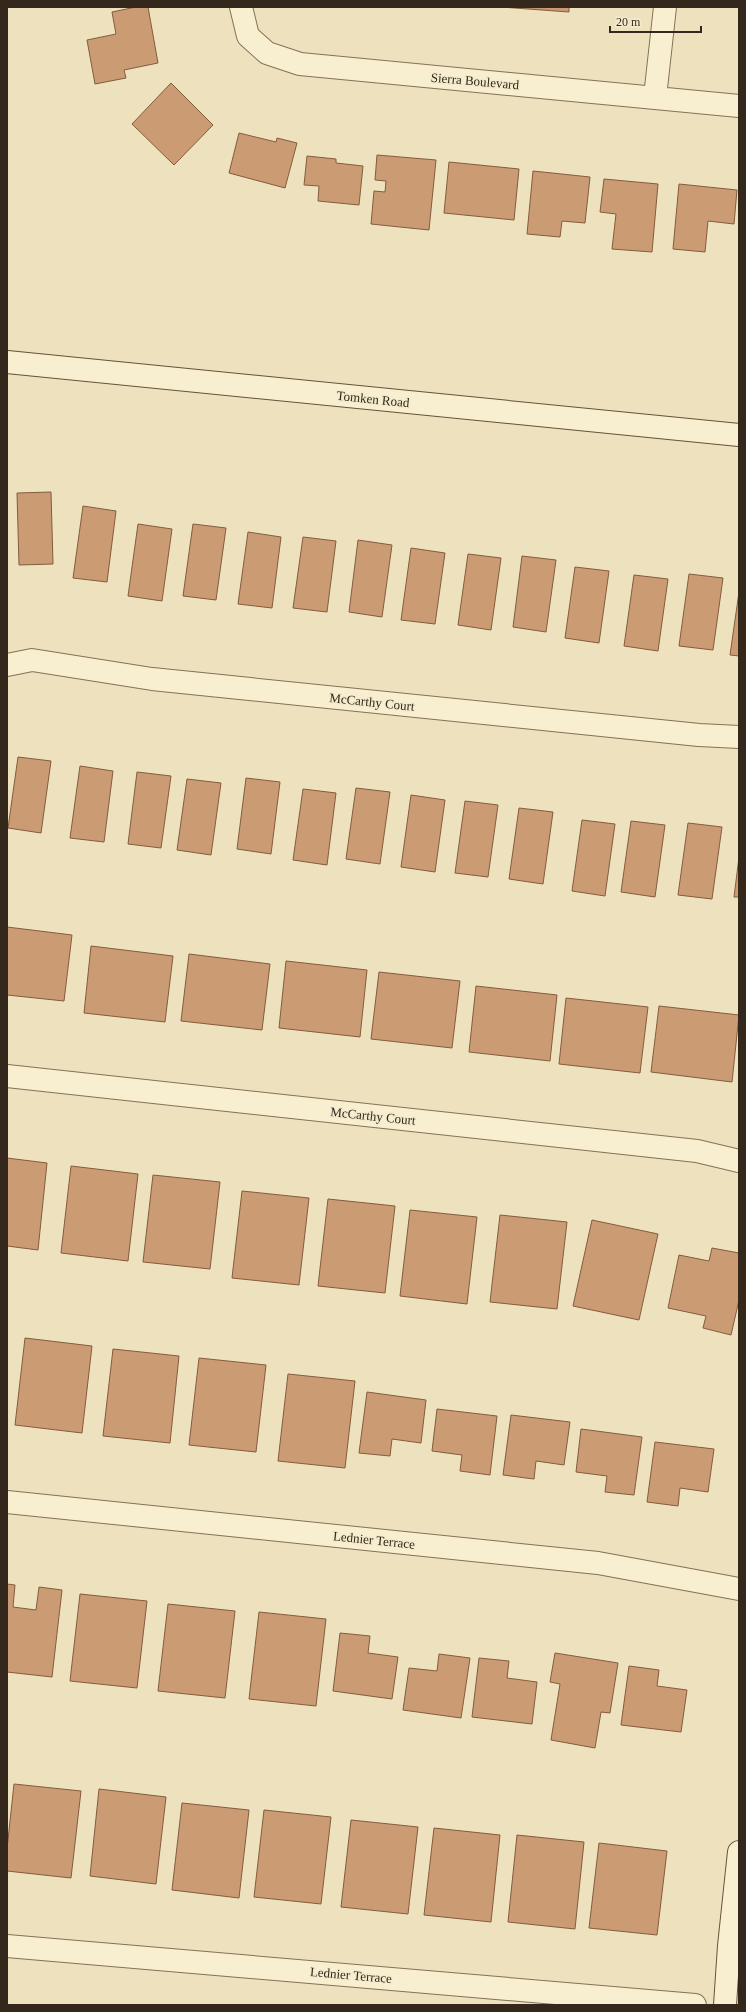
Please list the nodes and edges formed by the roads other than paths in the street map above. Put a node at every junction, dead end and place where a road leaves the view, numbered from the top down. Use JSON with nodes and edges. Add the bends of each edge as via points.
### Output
{"nodes":[{"id":1,"x":241,"y":7,"type":"edge"},
{"id":2,"x":665,"y":7,"type":"edge"},
{"id":3,"x":655,"y":97,"type":"junction"},
{"id":4,"x":739,"y":106,"type":"edge"},
{"id":5,"x":7,"y":362,"type":"edge"},
{"id":6,"x":739,"y":435,"type":"edge"},
{"id":7,"x":7,"y":665,"type":"edge"},
{"id":8,"x":739,"y":737,"type":"edge"},
{"id":9,"x":7,"y":1076,"type":"edge"},
{"id":10,"x":739,"y":1161,"type":"edge"},
{"id":11,"x":7,"y":1502,"type":"edge"},
{"id":12,"x":739,"y":1589,"type":"edge"},
{"id":13,"x":739,"y":1852,"type":"edge"},
{"id":14,"x":7,"y":1946,"type":"edge"},
{"id":15,"x":695,"y":2005,"type":"edge"},
{"id":16,"x":725,"y":2005,"type":"edge"}],
"edges":[{"from":1,"to":3,"type":"street","name":"Sierra Boulevard","via":[[248,36],[267,53],[300,64]]},
{"from":2,"to":3,"type":"street"},
{"from":3,"to":4,"type":"street","name":"Sierra Boulevard"},
{"from":5,"to":6,"type":"street","name":"Tomken Road"},
{"from":7,"to":8,"type":"street","name":"McCarthy Court","via":[[32,660],[160,680]]},
{"from":9,"to":10,"type":"street","name":"McCarthy Court","via":[[697,1151]]},
{"from":11,"to":12,"type":"street","name":"Lednier Terrace","via":[[598,1563]]},
{"from":13,"to":16,"type":"street"},
{"from":14,"to":15,"type":"street","name":"Lednier Terrace"}]}
